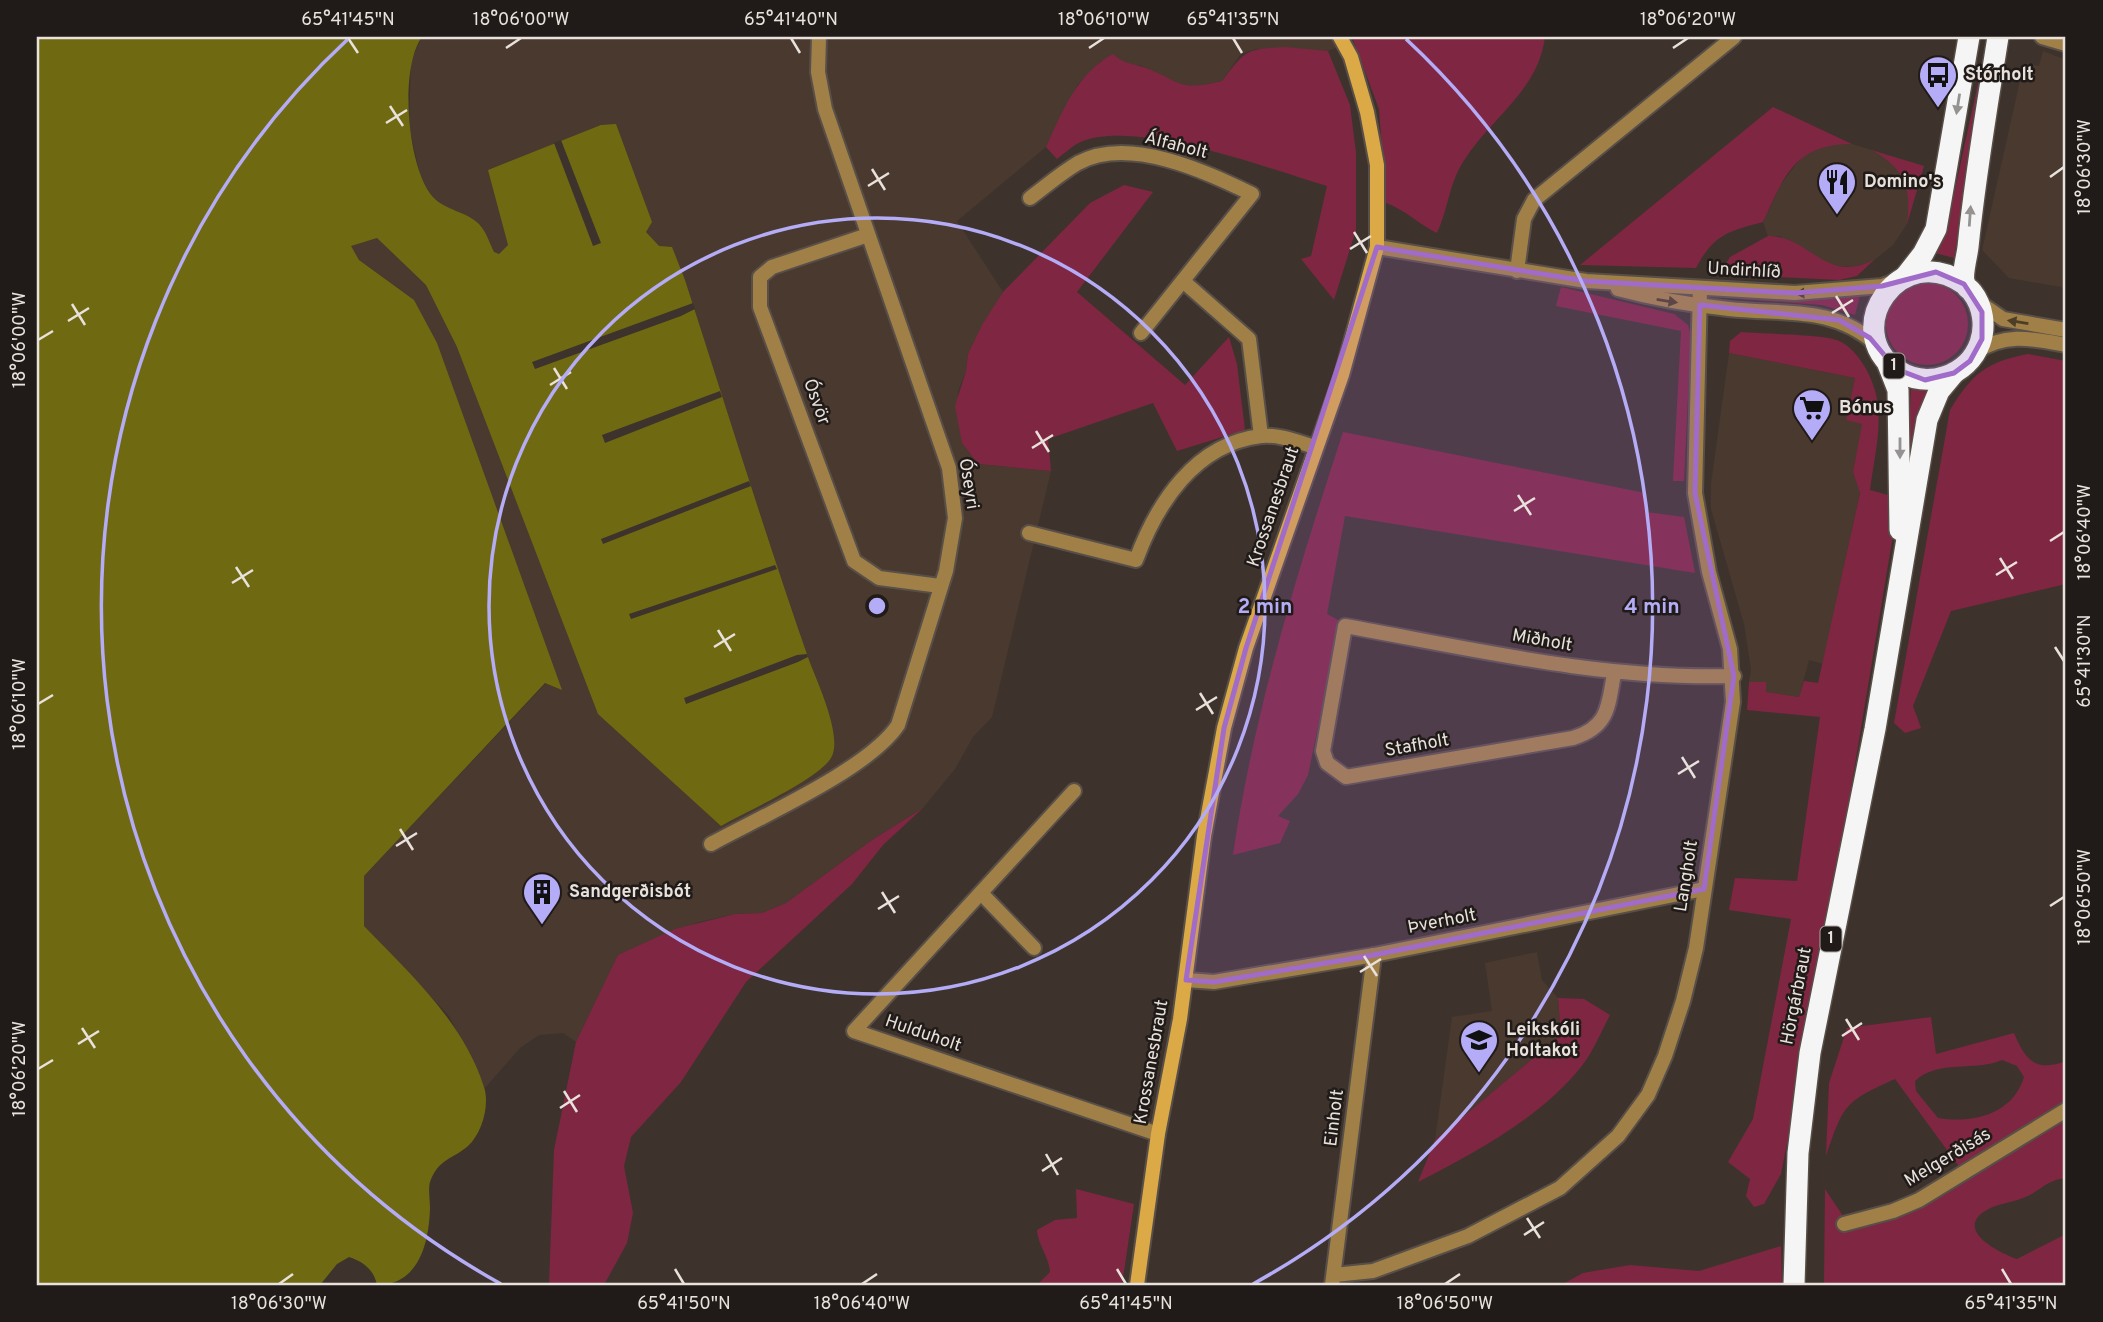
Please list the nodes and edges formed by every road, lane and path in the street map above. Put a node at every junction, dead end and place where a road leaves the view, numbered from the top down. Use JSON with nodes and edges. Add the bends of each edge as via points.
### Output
{"nodes":[{"id":1,"x":819,"y":37,"type":"edge"},
{"id":2,"x":1340,"y":37,"type":"edge"},
{"id":3,"x":1734,"y":37,"type":"edge"},
{"id":4,"x":1969,"y":37,"type":"edge"},
{"id":5,"x":2042,"y":37,"type":"edge"},
{"id":6,"x":1996,"y":40,"type":"edge"},
{"id":7,"x":2066,"y":44,"type":"edge"},
{"id":8,"x":1030,"y":198,"type":"dead end"},
{"id":9,"x":868,"y":235,"type":"junction"},
{"id":10,"x":1377,"y":247,"type":"junction"},
{"id":11,"x":1517,"y":271,"type":"junction"},
{"id":12,"x":1901,"y":279,"type":"junction"},
{"id":13,"x":1183,"y":281,"type":"junction"},
{"id":14,"x":1586,"y":281,"type":"junction"},
{"id":15,"x":1700,"y":288,"type":"junction"},
{"id":16,"x":1970,"y":292,"type":"junction"},
{"id":17,"x":1700,"y":305,"type":"junction"},
{"id":18,"x":2066,"y":330,"type":"edge"},
{"id":19,"x":1141,"y":333,"type":"dead end"},
{"id":20,"x":2066,"y":345,"type":"edge"},
{"id":21,"x":1882,"y":352,"type":"junction"},
{"id":22,"x":1976,"y":352,"type":"junction"},
{"id":23,"x":1954,"y":373,"type":"junction"},
{"id":24,"x":1261,"y":436,"type":"junction"},
{"id":25,"x":1315,"y":447,"type":"junction"},
{"id":26,"x":1029,"y":533,"type":"dead end"},
{"id":27,"x":940,"y":586,"type":"junction"},
{"id":28,"x":1897,"y":596,"type":"junction"},
{"id":29,"x":1345,"y":626,"type":"joint"},
{"id":30,"x":1614,"y":674,"type":"junction"},
{"id":31,"x":1734,"y":676,"type":"junction"},
{"id":32,"x":1074,"y":791,"type":"dead end"},
{"id":33,"x":711,"y":844,"type":"dead end"},
{"id":34,"x":1704,"y":889,"type":"junction"},
{"id":35,"x":981,"y":893,"type":"junction"},
{"id":36,"x":1034,"y":948,"type":"dead end"},
{"id":37,"x":1374,"y":956,"type":"junction"},
{"id":38,"x":1186,"y":979,"type":"junction"},
{"id":39,"x":2066,"y":1110,"type":"edge"},
{"id":40,"x":1158,"y":1134,"type":"junction"},
{"id":41,"x":1844,"y":1224,"type":"dead end"},
{"id":42,"x":1333,"y":1280,"type":"edge"},
{"id":43,"x":1137,"y":1285,"type":"edge"},
{"id":44,"x":1794,"y":1285,"type":"edge"}],
"edges":[{"from":1,"to":9,"type":"street","name":"Óseyri","via":[[818,72],[825,109]]},
{"from":2,"to":10,"type":"street","name":"Krossanesbraut","via":[[1351,57],[1367,112],[1377,165]]},
{"from":3,"to":11,"type":"street","via":[[1534,200],[1524,219]]},
{"from":4,"to":12,"type":"highway","name":"Hörgárbraut","number":"1","one_way":true,"via":[[1936,229],[1923,254]]},
{"from":5,"to":7,"type":"street"},
{"from":16,"to":6,"type":"highway","one_way":true,"via":[[1973,186]]},
{"from":8,"to":13,"type":"street","name":"Álfaholt","via":[[1080,162],[1128,155],[1198,168],[1252,194]]},
{"from":9,"to":27,"type":"street","name":"Óseyri","via":[[948,468],[955,518]]},
{"from":9,"to":27,"type":"street","name":"Ósvör","via":[[772,267],[760,277],[761,307],[854,561],[879,578]]},
{"from":10,"to":11,"type":"street","name":"Undirhlíð"},
{"from":10,"to":25,"type":"street","name":"Krossanesbraut","via":[[1342,375]]},
{"from":11,"to":14,"type":"street","name":"Undirhlíð"},
{"from":12,"to":15,"type":"street","name":"Undirhlíð","one_way":true,"via":[[1882,286],[1795,293]]},
{"from":12,"to":16,"type":"highway","via":[[1936,272]]},
{"from":12,"to":21,"type":"highway","name":"Hörgárbraut","number":"1","via":[[1887,290],[1875,317]]},
{"from":13,"to":19,"type":"street","name":"Álfaholt"},
{"from":13,"to":24,"type":"street","via":[[1249,339]]},
{"from":14,"to":15,"type":"street","name":"Undirhlíð"},
{"from":14,"to":17,"type":"street","name":"Undirhlíð","one_way":true,"via":[[1662,301]]},
{"from":15,"to":17,"type":"street","name":"Langholt"},
{"from":18,"to":16,"type":"street","one_way":true,"via":[[2003,320]]},
{"from":16,"to":22,"type":"highway","via":[[1983,326]]},
{"from":17,"to":21,"type":"street","name":"Undirhlíð","via":[[1827,316],[1858,328]]},
{"from":17,"to":31,"type":"street","name":"Langholt","via":[[1695,493]]},
{"from":20,"to":22,"type":"street","via":[[2003,338]]},
{"from":21,"to":23,"type":"highway","number":"1","via":[[1896,369],[1917,378],[1940,379]]},
{"from":21,"to":28,"type":"highway","name":"Hörgárbraut","number":"1","one_way":true,"via":[[1898,390],[1900,418]]},
{"from":22,"to":23,"type":"highway","name":"Hörgárbraut","number":"1"},
{"from":23,"to":28,"type":"highway","name":"Hörgárbraut","number":"1","via":[[1939,391],[1927,420]]},
{"from":24,"to":25,"type":"street"},
{"from":24,"to":26,"type":"street","via":[[1219,452],[1177,482],[1150,524],[1136,560]]},
{"from":25,"to":38,"type":"street","name":"Krossanesbraut","via":[[1245,648],[1224,729],[1204,836]]},
{"from":27,"to":33,"type":"street","name":"Óseyri","via":[[891,736],[868,757]]},
{"from":28,"to":44,"type":"highway","name":"Hörgárbraut","number":"1","via":[[1810,1053],[1798,1153]]},
{"from":29,"to":30,"type":"street","name":"Miðholt"},
{"from":29,"to":30,"type":"street","name":"Stafholt","via":[[1324,751],[1327,763],[1346,777],[1587,734],[1600,725],[1607,710]]},
{"from":30,"to":31,"type":"street","name":"Miðholt"},
{"from":31,"to":34,"type":"street","name":"Langholt"},
{"from":32,"to":35,"type":"street","name":"Hulduholt"},
{"from":34,"to":37,"type":"street","name":"Þverholt"},
{"from":34,"to":42,"type":"street","name":"Langholt","via":[[1683,1000],[1665,1056],[1648,1094],[1618,1136],[1560,1188],[1468,1236],[1373,1271]]},
{"from":35,"to":36,"type":"street"},
{"from":35,"to":40,"type":"street","name":"Hulduholt","via":[[854,1031]]},
{"from":37,"to":38,"type":"street","name":"Þverholt","via":[[1214,982]]},
{"from":37,"to":42,"type":"street","name":"Einholt"},
{"from":38,"to":40,"type":"street","name":"Krossanesbraut"},
{"from":39,"to":41,"type":"street","name":"Melgerðisás","via":[[1919,1199]]},
{"from":40,"to":43,"type":"street","name":"Krossanesbraut"}]}
